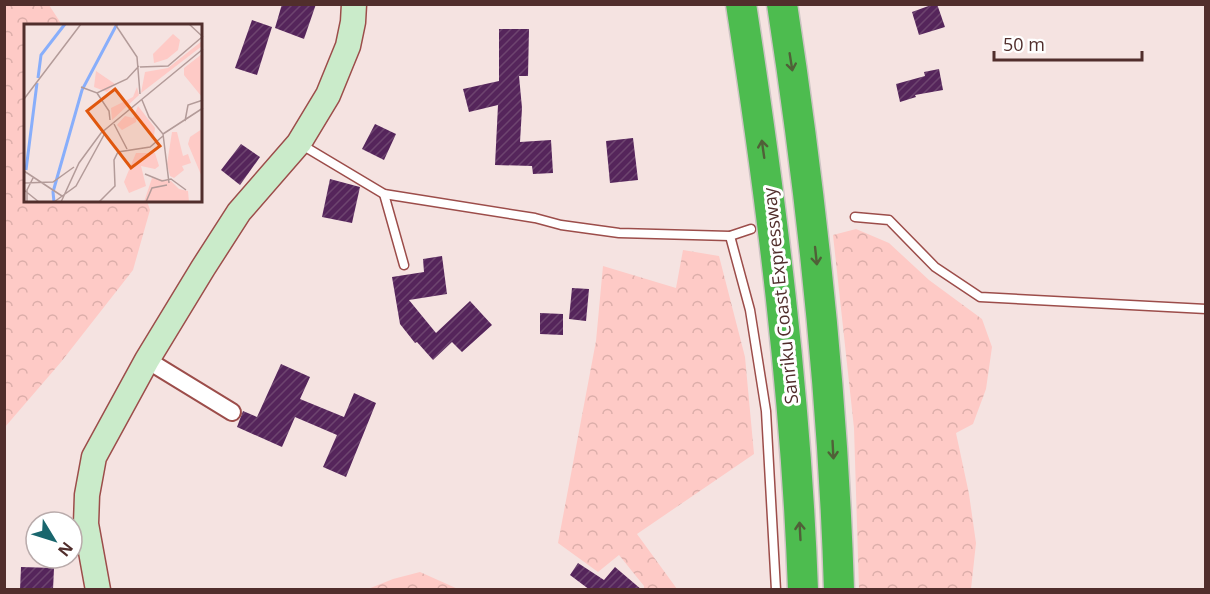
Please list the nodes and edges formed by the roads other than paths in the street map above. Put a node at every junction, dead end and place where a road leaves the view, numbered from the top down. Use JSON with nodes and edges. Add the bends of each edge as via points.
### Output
{"nodes":[{"id":1,"x":354,"y":4,"type":"edge"},
{"id":2,"x":730,"y":4,"type":"edge"},
{"id":3,"x":741,"y":4,"type":"edge"},
{"id":4,"x":782,"y":4,"type":"edge"},
{"id":5,"x":755,"y":95,"type":"junction"},
{"id":6,"x":299,"y":143,"type":"junction"},
{"id":7,"x":384,"y":194,"type":"junction"},
{"id":8,"x":855,"y":217,"type":"dead end"},
{"id":9,"x":751,"y":229,"type":"dead end"},
{"id":10,"x":730,"y":236,"type":"junction"},
{"id":11,"x":404,"y":265,"type":"dead end"},
{"id":12,"x":1206,"y":309,"type":"edge"},
{"id":13,"x":147,"y":360,"type":"junction"},
{"id":14,"x":232,"y":412,"type":"dead end"},
{"id":15,"x":98,"y":590,"type":"edge"},
{"id":16,"x":776,"y":590,"type":"edge"},
{"id":17,"x":803,"y":590,"type":"edge"},
{"id":18,"x":839,"y":590,"type":"edge"}],
"edges":[{"from":1,"to":6,"type":"street","via":[[341,68]]},
{"from":2,"to":5,"type":"highway"},
{"from":3,"to":5,"type":"highway","name":"Sanriku Coast Expressway"},
{"from":4,"to":18,"type":"highway","one_way":true,"via":[[814,230],[833,440]]},
{"from":17,"to":5,"type":"highway","name":"Sanriku Coast Expressway","one_way":true,"via":[[786,338]]},
{"from":6,"to":7,"type":"lane"},
{"from":6,"to":13,"type":"street","via":[[239,212]]},
{"from":7,"to":10,"type":"lane","via":[[608,231]]},
{"from":7,"to":11,"type":"lane"},
{"from":8,"to":12,"type":"lane","via":[[890,220],[935,267],[980,297]]},
{"from":9,"to":10,"type":"lane"},
{"from":10,"to":16,"type":"lane","via":[[750,310],[766,411]]},
{"from":13,"to":14,"type":"street"},
{"from":13,"to":15,"type":"street","via":[[94,457],[86,524]]}]}
